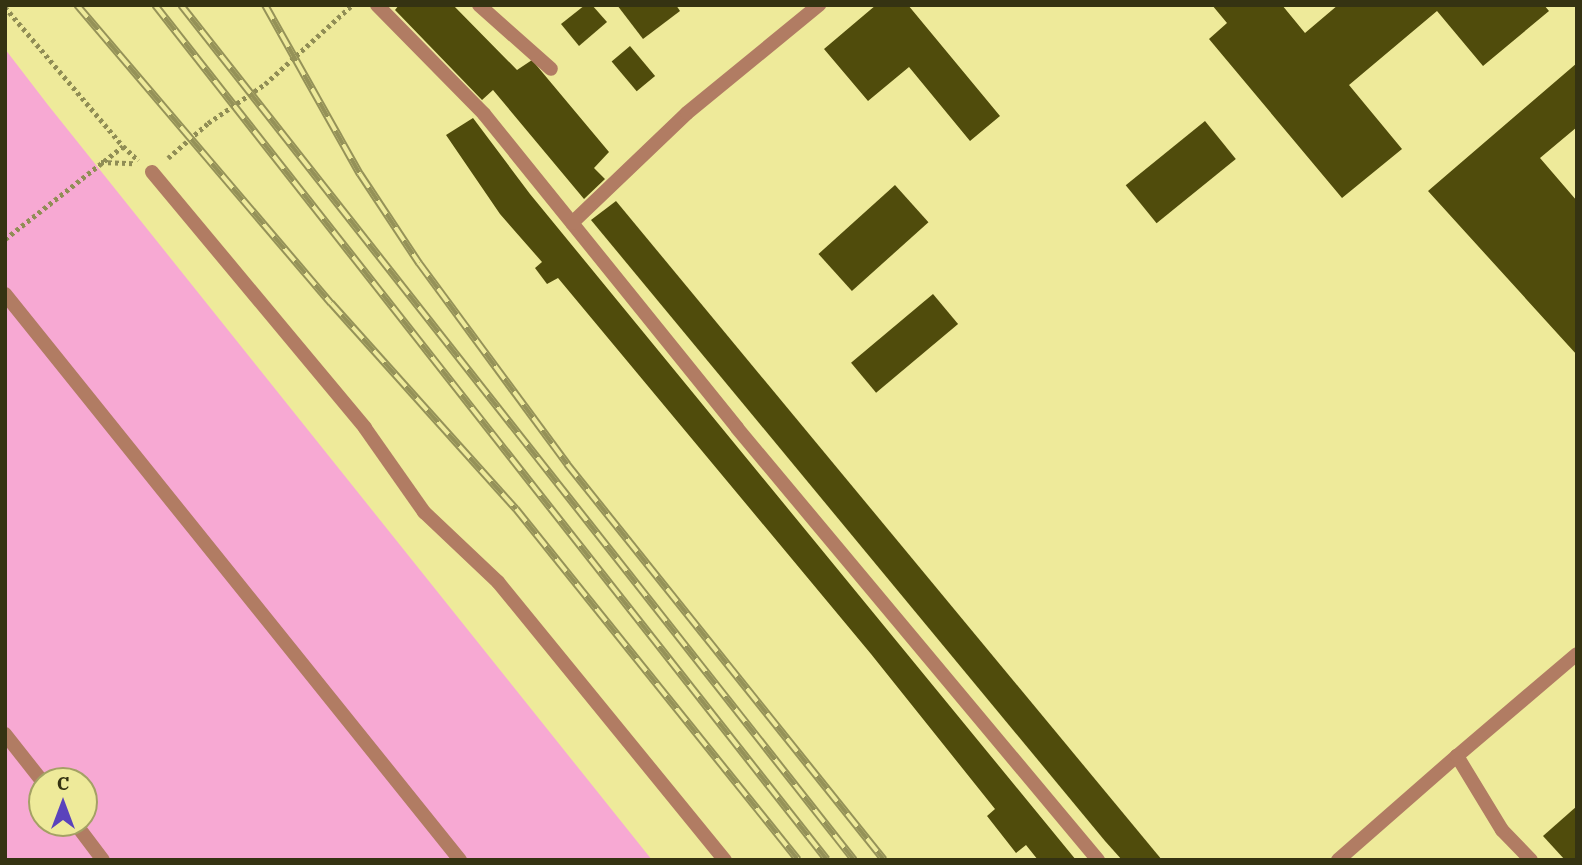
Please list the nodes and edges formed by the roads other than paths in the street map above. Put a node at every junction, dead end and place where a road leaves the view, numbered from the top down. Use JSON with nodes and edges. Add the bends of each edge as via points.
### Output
{"nodes":[{"id":1,"x":377,"y":5,"type":"edge"},
{"id":2,"x":479,"y":5,"type":"edge"},
{"id":3,"x":819,"y":5,"type":"edge"},
{"id":4,"x":551,"y":69,"type":"dead end"},
{"id":5,"x":152,"y":172,"type":"road end"},
{"id":6,"x":572,"y":223,"type":"junction"},
{"id":7,"x":5,"y":294,"type":"edge"},
{"id":8,"x":1577,"y":654,"type":"edge"},
{"id":9,"x":5,"y":734,"type":"edge"},
{"id":10,"x":1457,"y":756,"type":"junction"},
{"id":11,"x":31,"y":767,"type":"edge"},
{"id":12,"x":86,"y":837,"type":"edge"},
{"id":13,"x":103,"y":860,"type":"edge"},
{"id":14,"x":460,"y":860,"type":"edge"},
{"id":15,"x":725,"y":860,"type":"edge"},
{"id":16,"x":1098,"y":860,"type":"edge"},
{"id":17,"x":1338,"y":860,"type":"edge"},
{"id":18,"x":1531,"y":860,"type":"edge"}],
"edges":[{"from":1,"to":6,"type":"street","via":[[484,114]]},
{"from":2,"to":4,"type":"street"},
{"from":3,"to":6,"type":"street","via":[[687,113]]},
{"from":5,"to":15,"type":"street","via":[[365,428],[424,512],[498,582]]},
{"from":6,"to":16,"type":"street"},
{"from":7,"to":14,"type":"street"},
{"from":8,"to":10,"type":"street"},
{"from":9,"to":11,"type":"street"},
{"from":10,"to":17,"type":"street"},
{"from":10,"to":18,"type":"street","via":[[1502,830]]},
{"from":12,"to":13,"type":"street"}]}
